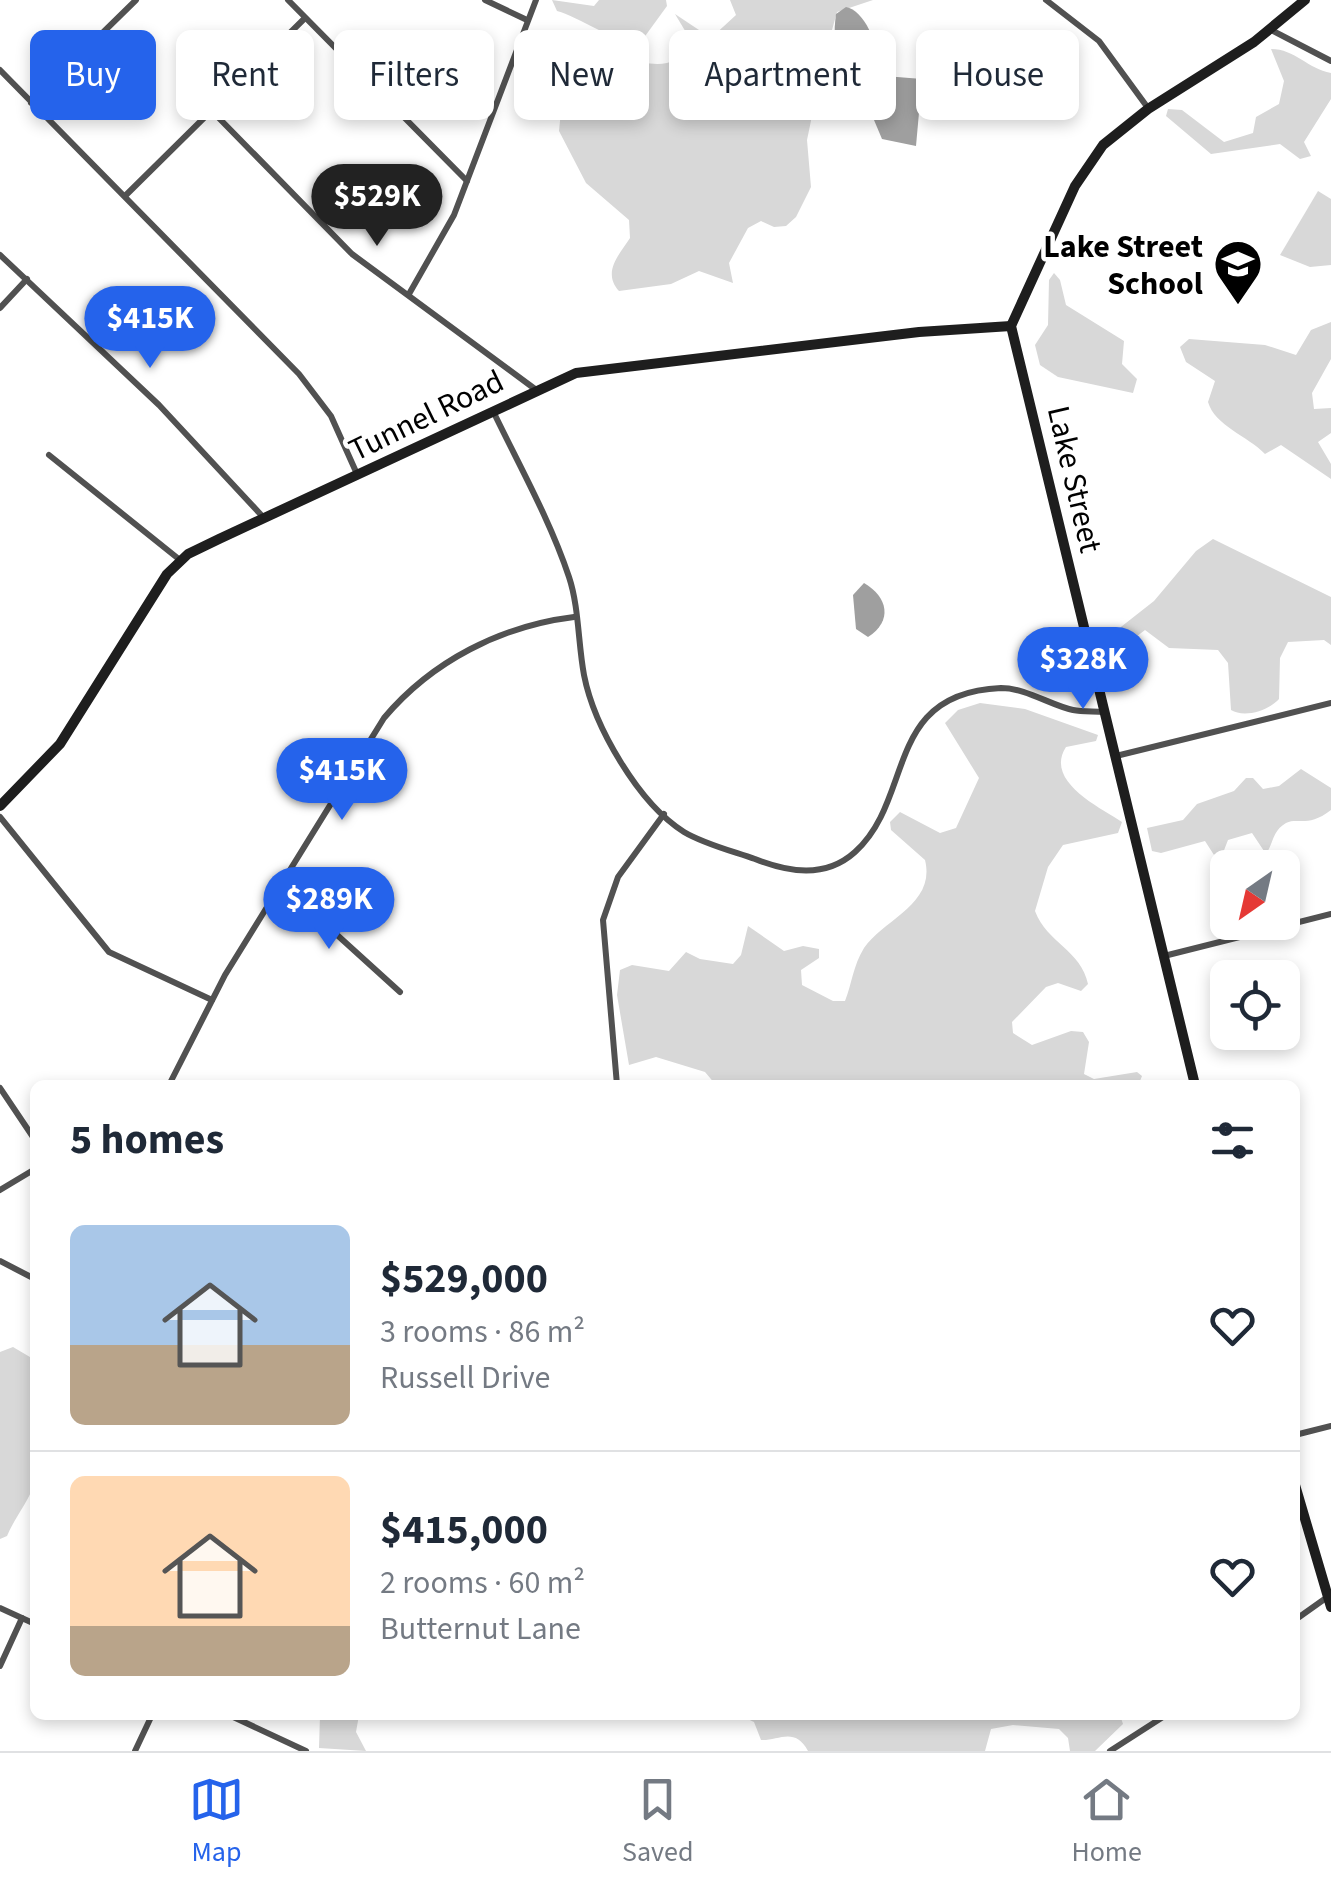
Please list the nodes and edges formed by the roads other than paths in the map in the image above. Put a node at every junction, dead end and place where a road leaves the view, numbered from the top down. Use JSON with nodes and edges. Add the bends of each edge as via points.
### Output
{"nodes":[{"id":1,"x":136,"y":0,"type":"edge"},
{"id":2,"x":288,"y":0,"type":"edge"},
{"id":3,"x":486,"y":0,"type":"edge"},
{"id":4,"x":536,"y":0,"type":"edge"},
{"id":5,"x":1046,"y":0,"type":"edge"},
{"id":6,"x":1305,"y":0,"type":"edge"},
{"id":7,"x":305,"y":18,"type":"junction"},
{"id":8,"x":527,"y":20,"type":"junction"},
{"id":9,"x":105,"y":30,"type":"edge"},
{"id":10,"x":293,"y":30,"type":"edge"},
{"id":11,"x":1271,"y":30,"type":"junction"},
{"id":12,"x":1331,"y":61,"type":"edge"},
{"id":13,"x":0,"y":70,"type":"edge"},
{"id":14,"x":30,"y":102,"type":"edge"},
{"id":15,"x":1148,"y":109,"type":"junction"},
{"id":16,"x":48,"y":120,"type":"edge"},
{"id":17,"x":203,"y":120,"type":"edge"},
{"id":18,"x":221,"y":120,"type":"edge"},
{"id":19,"x":467,"y":182,"type":"junction"},
{"id":20,"x":125,"y":196,"type":"junction"},
{"id":21,"x":0,"y":255,"type":"edge"},
{"id":22,"x":27,"y":279,"type":"junction"},
{"id":23,"x":409,"y":294,"type":"junction"},
{"id":24,"x":0,"y":308,"type":"edge"},
{"id":25,"x":1010,"y":326,"type":"junction"},
{"id":26,"x":535,"y":389,"type":"junction"},
{"id":27,"x":493,"y":411,"type":"junction"},
{"id":28,"x":50,"y":455,"type":"dead end"},
{"id":29,"x":358,"y":475,"type":"junction"},
{"id":30,"x":264,"y":519,"type":"junction"},
{"id":31,"x":180,"y":560,"type":"junction"},
{"id":32,"x":574,"y":616,"type":"junction"},
{"id":33,"x":1331,"y":703,"type":"edge"},
{"id":34,"x":1104,"y":712,"type":"junction"},
{"id":35,"x":1116,"y":756,"type":"junction"},
{"id":36,"x":0,"y":806,"type":"edge"},
{"id":37,"x":664,"y":814,"type":"junction"},
{"id":38,"x":0,"y":817,"type":"edge"},
{"id":39,"x":282,"y":886,"type":"junction"},
{"id":40,"x":1331,"y":914,"type":"edge"},
{"id":41,"x":1164,"y":956,"type":"junction"},
{"id":42,"x":400,"y":992,"type":"dead end"},
{"id":43,"x":212,"y":1000,"type":"junction"},
{"id":44,"x":172,"y":1080,"type":"edge"},
{"id":45,"x":616,"y":1080,"type":"edge"},
{"id":46,"x":1194,"y":1080,"type":"edge"},
{"id":47,"x":0,"y":1088,"type":"edge"},
{"id":48,"x":30,"y":1133,"type":"edge"},
{"id":49,"x":30,"y":1172,"type":"edge"},
{"id":50,"x":0,"y":1190,"type":"edge"},
{"id":51,"x":0,"y":1262,"type":"edge"},
{"id":52,"x":30,"y":1277,"type":"edge"},
{"id":53,"x":1331,"y":1426,"type":"edge"},
{"id":54,"x":1300,"y":1434,"type":"edge"},
{"id":55,"x":1300,"y":1502,"type":"edge"},
{"id":56,"x":1329,"y":1600,"type":"edge"},
{"id":57,"x":0,"y":1608,"type":"edge"},
{"id":58,"x":1300,"y":1617,"type":"edge"},
{"id":59,"x":22,"y":1618,"type":"junction"},
{"id":60,"x":30,"y":1622,"type":"edge"},
{"id":61,"x":0,"y":1666,"type":"edge"},
{"id":62,"x":150,"y":1720,"type":"edge"},
{"id":63,"x":240,"y":1720,"type":"edge"},
{"id":64,"x":1158,"y":1720,"type":"edge"},
{"id":65,"x":135,"y":1751,"type":"edge"},
{"id":66,"x":306,"y":1751,"type":"edge"},
{"id":67,"x":1110,"y":1751,"type":"edge"}],
"edges":[{"from":1,"to":9,"type":"street"},
{"from":2,"to":7,"type":"street"},
{"from":3,"to":8,"type":"street"},
{"from":4,"to":8,"type":"street"},
{"from":5,"to":15,"type":"street","via":[[1099,41]]},
{"from":6,"to":11,"type":"main road"},
{"from":7,"to":10,"type":"street"},
{"from":7,"to":19,"type":"street"},
{"from":8,"to":19,"type":"street"},
{"from":11,"to":12,"type":"street"},
{"from":11,"to":15,"type":"main road"},
{"from":13,"to":14,"type":"street"},
{"from":15,"to":25,"type":"main road","via":[[1117,132],[1086,169]]},
{"from":16,"to":20,"type":"street"},
{"from":17,"to":20,"type":"street"},
{"from":18,"to":23,"type":"street","via":[[331,234]]},
{"from":19,"to":23,"type":"street","via":[[440,246]]},
{"from":20,"to":29,"type":"street","via":[[318,397]]},
{"from":21,"to":22,"type":"street"},
{"from":22,"to":24,"type":"street"},
{"from":22,"to":30,"type":"street","via":[[159,405]]},
{"from":23,"to":26,"type":"street"},
{"from":25,"to":26,"type":"main road","name":"Tunnel Road","via":[[614,366]]},
{"from":25,"to":34,"type":"main road","name":"Lake Street"},
{"from":26,"to":27,"type":"main road","name":"Tunnel Road"},
{"from":27,"to":29,"type":"main road","name":"Tunnel Road"},
{"from":27,"to":32,"type":"street","via":[[559,549]]},
{"from":28,"to":31,"type":"street"},
{"from":29,"to":30,"type":"main road","name":"Tunnel Road"},
{"from":30,"to":31,"type":"main road","name":"Tunnel Road"},
{"from":31,"to":36,"type":"main road","via":[[60,744]]},
{"from":32,"to":37,"type":"street","via":[[595,721]]},
{"from":32,"to":39,"type":"street","via":[[451,657],[408,690],[384,718]]},
{"from":33,"to":35,"type":"street"},
{"from":34,"to":35,"type":"main road","name":"Lake Street"},
{"from":34,"to":37,"type":"street","via":[[1074,710],[1006,688],[952,700],[915,732],[871,834],[833,867],[782,869],[684,832]]},
{"from":35,"to":41,"type":"main road","name":"Lake Street"},
{"from":37,"to":45,"type":"street","via":[[618,878],[604,920]]},
{"from":38,"to":43,"type":"street","via":[[108,952]]},
{"from":39,"to":42,"type":"street"},
{"from":39,"to":43,"type":"street"},
{"from":40,"to":41,"type":"street"},
{"from":41,"to":46,"type":"main road","name":"Lake Street"},
{"from":43,"to":44,"type":"street"},
{"from":47,"to":48,"type":"street"},
{"from":49,"to":50,"type":"street"},
{"from":51,"to":52,"type":"street"},
{"from":53,"to":54,"type":"street"},
{"from":55,"to":56,"type":"main road"},
{"from":56,"to":58,"type":"street"},
{"from":57,"to":59,"type":"street"},
{"from":59,"to":60,"type":"street"},
{"from":59,"to":61,"type":"street"},
{"from":62,"to":65,"type":"street"},
{"from":63,"to":66,"type":"street"},
{"from":64,"to":67,"type":"street"}]}
